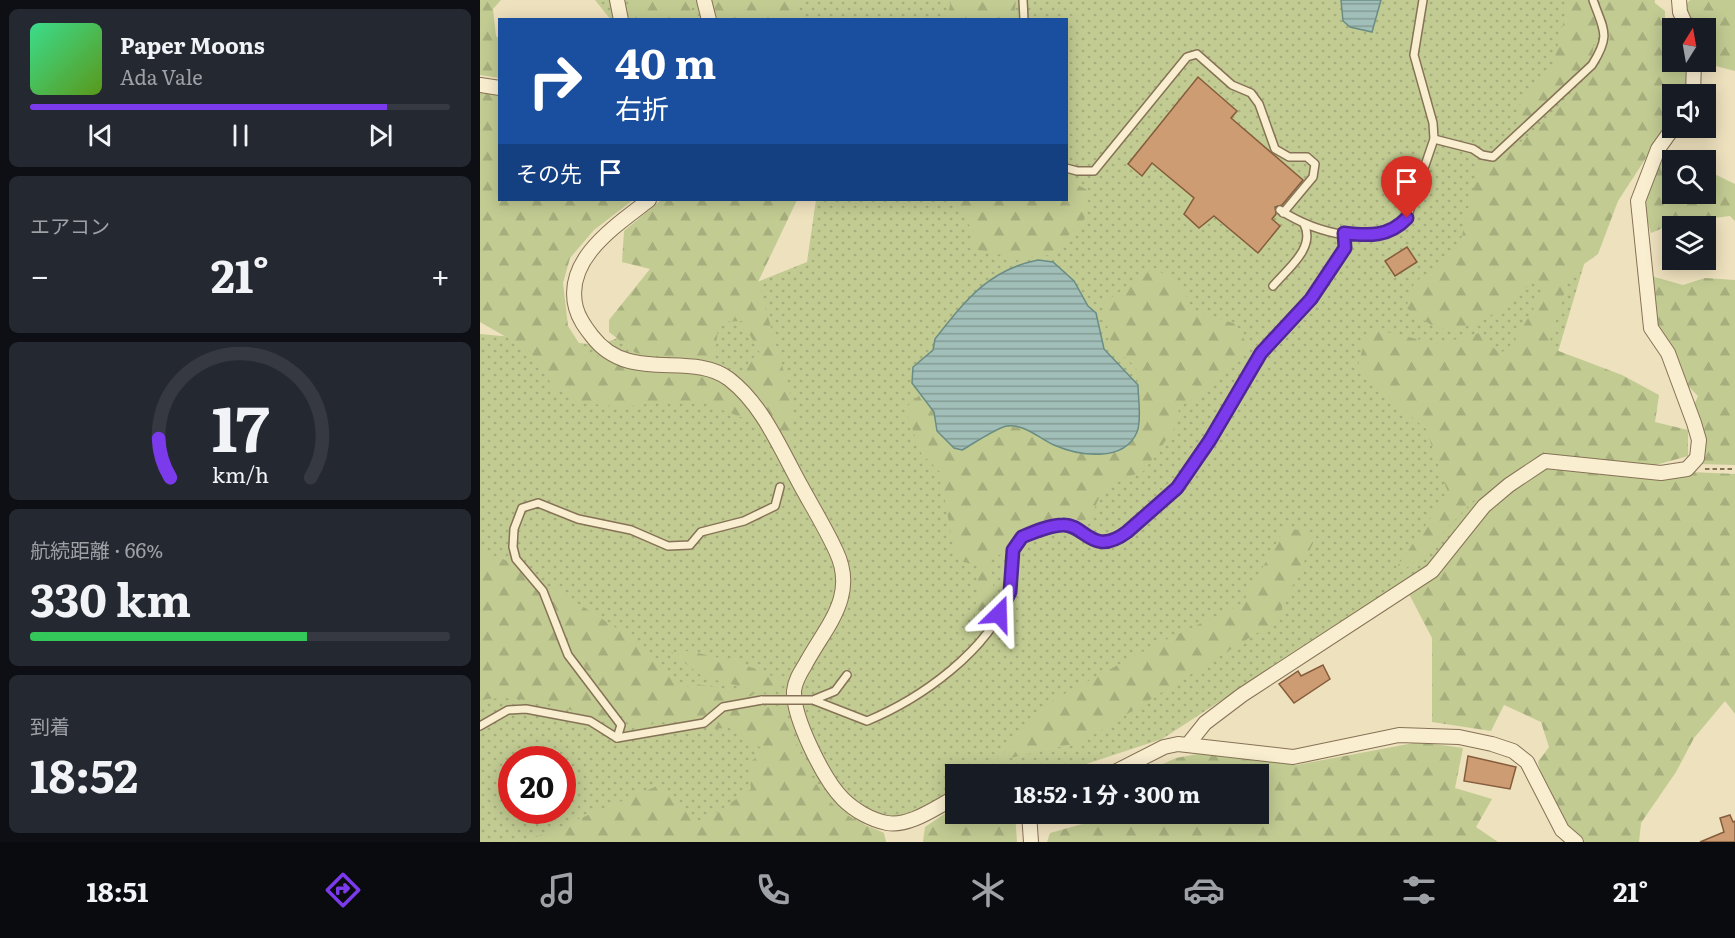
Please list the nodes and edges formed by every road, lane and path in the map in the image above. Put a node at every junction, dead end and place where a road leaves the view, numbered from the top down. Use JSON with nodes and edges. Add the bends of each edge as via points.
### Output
{"nodes":[{"id":1,"x":617,"y":0,"type":"edge"},
{"id":2,"x":704,"y":0,"type":"edge"},
{"id":3,"x":1023,"y":0,"type":"edge"},
{"id":4,"x":1423,"y":0,"type":"edge"},
{"id":5,"x":1593,"y":0,"type":"edge"},
{"id":6,"x":1679,"y":0,"type":"edge"},
{"id":7,"x":621,"y":18,"type":"edge"},
{"id":8,"x":708,"y":18,"type":"edge"},
{"id":9,"x":1024,"y":18,"type":"edge"},
{"id":10,"x":1683,"y":18,"type":"edge"},
{"id":11,"x":480,"y":84,"type":"edge"},
{"id":12,"x":498,"y":88,"type":"edge"},
{"id":13,"x":1666,"y":138,"type":"edge"},
{"id":14,"x":1434,"y":139,"type":"junction"},
{"id":15,"x":1068,"y":169,"type":"edge"},
{"id":16,"x":648,"y":201,"type":"edge"},
{"id":17,"x":1304,"y":224,"type":"junction"},
{"id":18,"x":1344,"y":233,"type":"junction"},
{"id":19,"x":1273,"y":286,"type":"dead end"},
{"id":20,"x":1688,"y":469,"type":"junction"},
{"id":21,"x":1735,"y":470,"type":"edge"},
{"id":22,"x":780,"y":487,"type":"dead end"},
{"id":23,"x":847,"y":675,"type":"dead end"},
{"id":24,"x":813,"y":700,"type":"junction"},
{"id":25,"x":480,"y":726,"type":"edge"},
{"id":26,"x":617,"y":738,"type":"junction"},
{"id":27,"x":1189,"y":743,"type":"junction"},
{"id":28,"x":1131,"y":764,"type":"edge"},
{"id":29,"x":945,"y":802,"type":"edge"},
{"id":30,"x":1030,"y":824,"type":"edge"},
{"id":31,"x":1031,"y":842,"type":"edge"},
{"id":32,"x":1576,"y":842,"type":"edge"}],
"edges":[{"from":1,"to":7,"type":"street"},
{"from":2,"to":8,"type":"street"},
{"from":3,"to":9,"type":"lane"},
{"from":4,"to":14,"type":"lane","via":[[1414,55]]},
{"from":5,"to":14,"type":"lane","via":[[1606,32],[1604,46],[1592,65],[1493,158]]},
{"from":6,"to":10,"type":"street"},
{"from":11,"to":12,"type":"street"},
{"from":13,"to":20,"type":"street","via":[[1638,201],[1651,328],[1668,353],[1699,440],[1697,458]]},
{"from":14,"to":18,"type":"lane","via":[[1407,218],[1383,234]]},
{"from":15,"to":17,"type":"lane","via":[[1094,171],[1187,57],[1197,54],[1232,85],[1251,93],[1259,104],[1275,149],[1289,157],[1307,157],[1315,164],[1312,177],[1282,212]]},
{"from":16,"to":29,"type":"street","via":[[589,251],[574,296],[581,322],[596,342],[628,361],[705,369],[728,378],[749,398],[842,565],[845,590],[796,681],[794,692],[814,754],[841,797],[854,809],[888,824],[906,822]]},
{"from":17,"to":18,"type":"lane"},
{"from":17,"to":19,"type":"lane","via":[[1309,234],[1307,246]]},
{"from":18,"to":24,"type":"lane","via":[[1345,248],[1311,299],[1261,353],[1177,488],[1127,532],[1118,538],[1092,540],[1073,526],[1062,525],[1022,537],[1013,550],[1010,592],[999,614],[976,646],[928,691],[867,721]]},
{"from":20,"to":21,"type":"path"},
{"from":20,"to":27,"type":"street","via":[[1661,473],[1545,461],[1484,506],[1432,572],[1242,695],[1205,723]]},
{"from":22,"to":26,"type":"lane","via":[[775,506],[744,521],[701,532],[690,545],[668,546],[631,530],[578,519],[538,503],[522,508],[514,529],[516,560],[543,591],[568,655],[621,725]]},
{"from":23,"to":24,"type":"lane","via":[[835,691]]},
{"from":24,"to":26,"type":"lane","bridge":true,"via":[[762,700],[723,707],[704,723]]},
{"from":25,"to":26,"type":"lane","via":[[508,710],[526,709],[590,721]]},
{"from":27,"to":28,"type":"street","via":[[1164,747]]},
{"from":27,"to":32,"type":"street","via":[[1293,757],[1399,735],[1459,737],[1492,744],[1513,751],[1527,762],[1557,823]]},
{"from":30,"to":31,"type":"street"}]}
